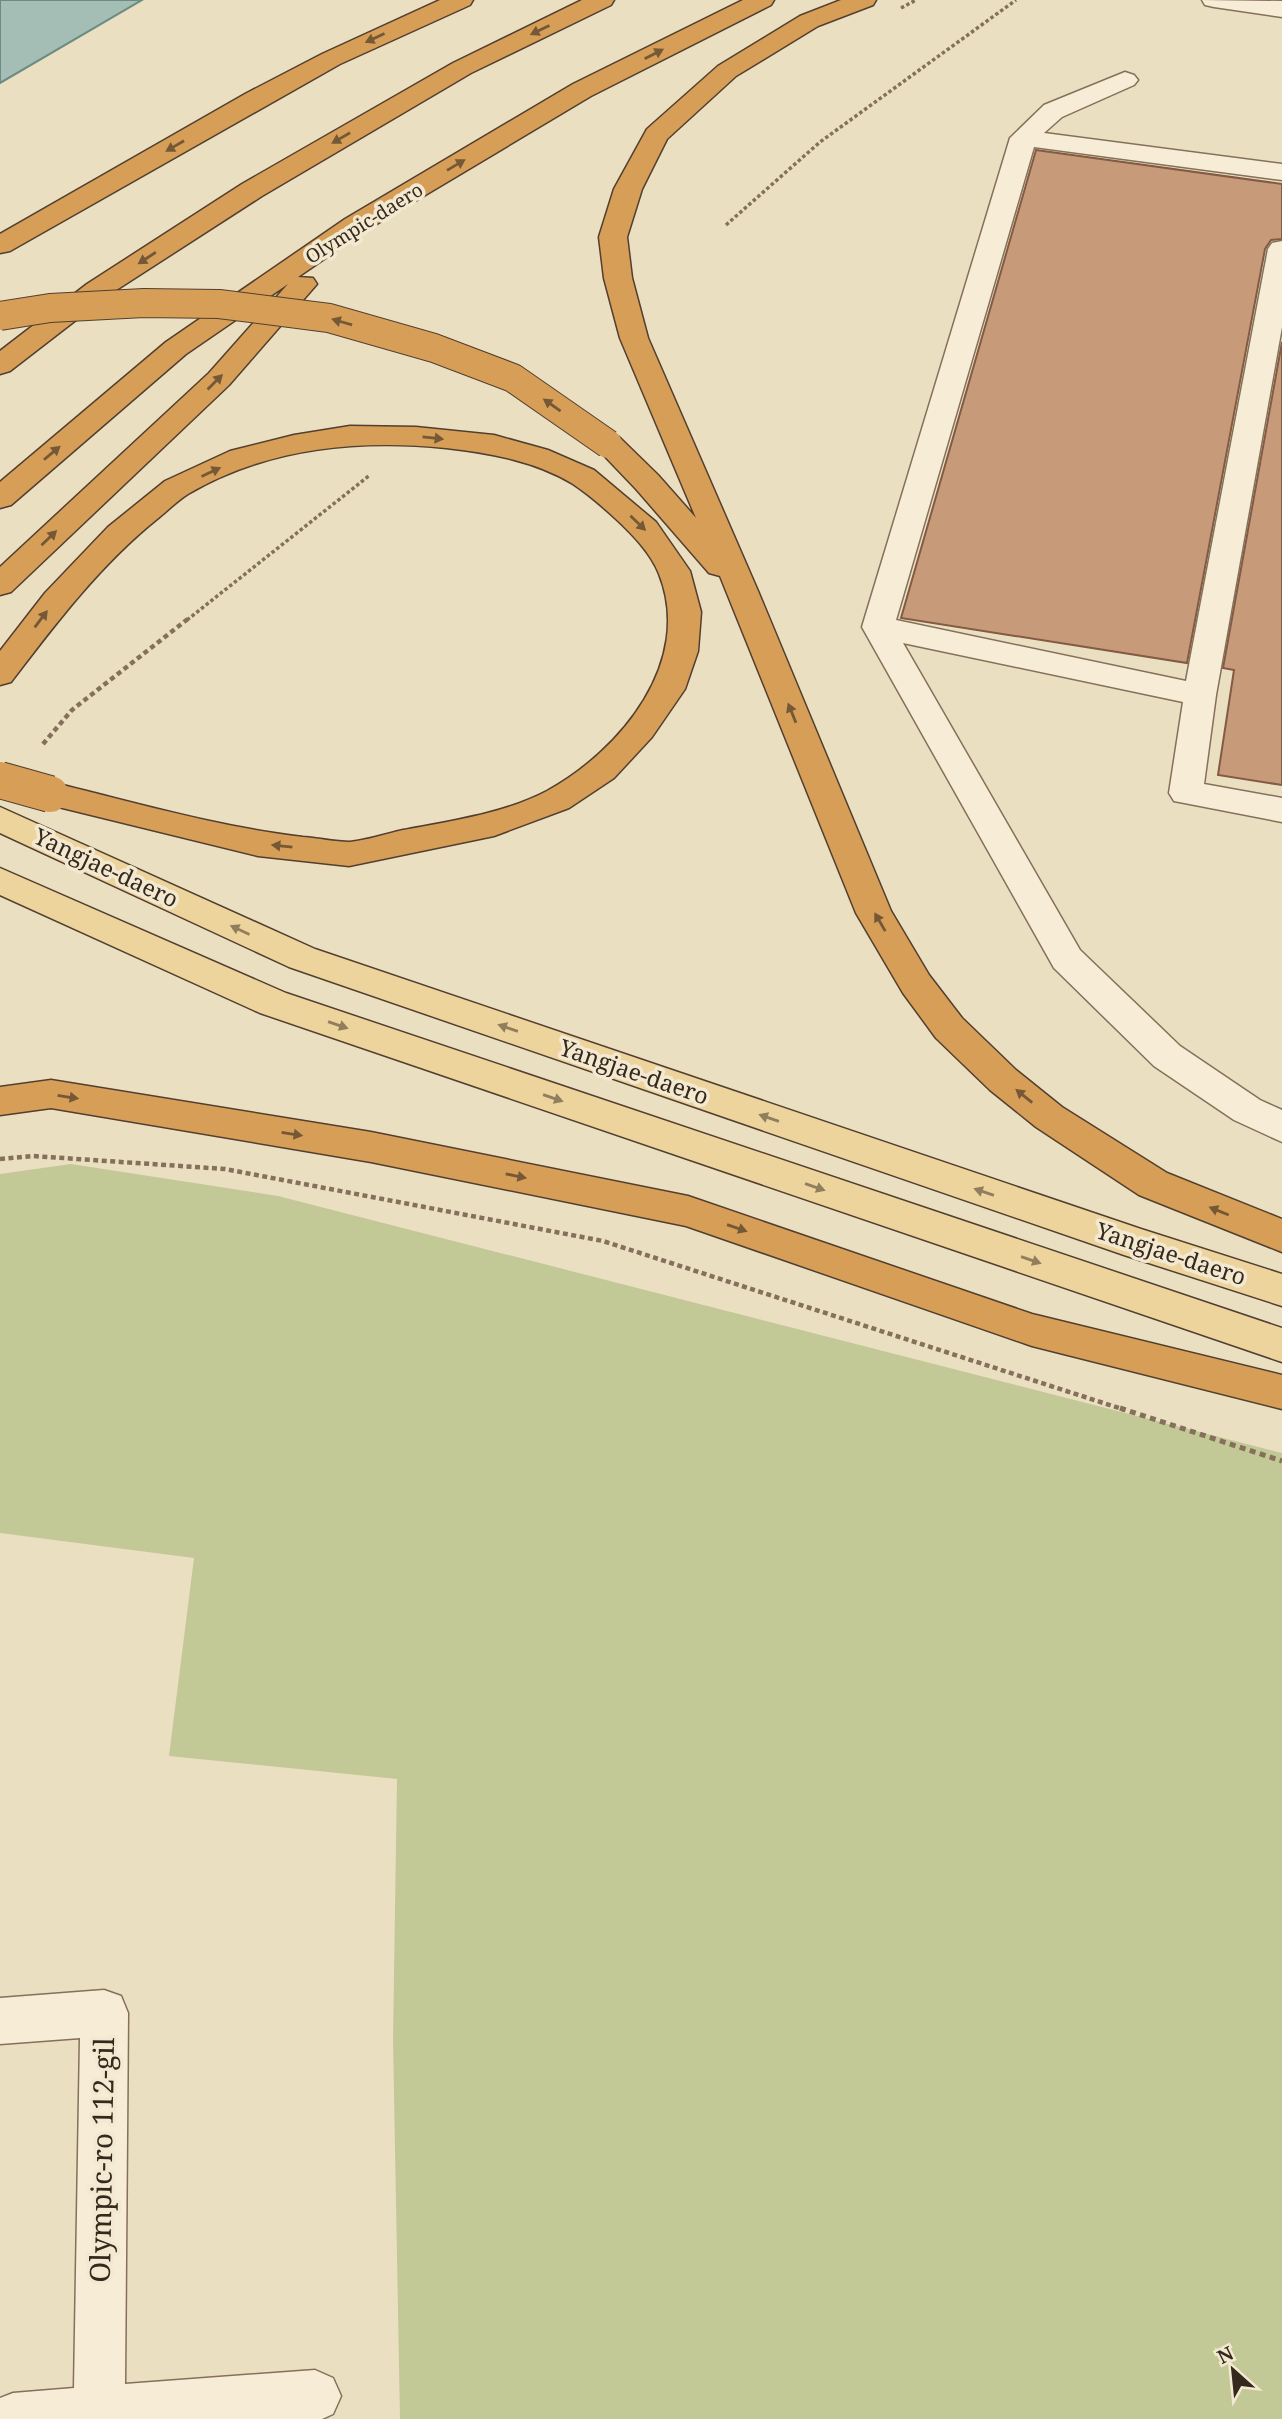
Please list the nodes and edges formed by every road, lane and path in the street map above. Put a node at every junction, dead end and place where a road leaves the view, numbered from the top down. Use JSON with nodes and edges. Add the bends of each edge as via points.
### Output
{"nodes":[{"id":1,"x":602,"y":0,"type":"edge"},
{"id":2,"x":762,"y":0,"type":"edge"},
{"id":3,"x":864,"y":0,"type":"edge"},
{"id":4,"x":1016,"y":0,"type":"edge"},
{"id":5,"x":1214,"y":1,"type":"edge"},
{"id":6,"x":449,"y":5,"type":"edge"},
{"id":7,"x":1282,"y":9,"type":"edge"},
{"id":8,"x":1125,"y":80,"type":"dead end"},
{"id":9,"x":1023,"y":138,"type":"junction"},
{"id":10,"x":1282,"y":172,"type":"edge"},
{"id":11,"x":355,"y":225,"type":"junction"},
{"id":12,"x":726,"y":225,"type":"dead end"},
{"id":13,"x":0,"y":245,"type":"edge"},
{"id":14,"x":1282,"y":249,"type":"edge"},
{"id":15,"x":97,"y":290,"type":"junction"},
{"id":16,"x":0,"y":316,"type":"edge"},
{"id":17,"x":0,"y":351,"type":"edge"},
{"id":18,"x":0,"y":365,"type":"edge"},
{"id":19,"x":374,"y":472,"type":"dead end"},
{"id":20,"x":0,"y":498,"type":"edge"},
{"id":21,"x":0,"y":585,"type":"edge"},
{"id":22,"x":742,"y":591,"type":"junction"},
{"id":23,"x":878,"y":626,"type":"junction"},
{"id":24,"x":0,"y":674,"type":"edge"},
{"id":25,"x":1200,"y":695,"type":"junction"},
{"id":26,"x":36,"y":752,"type":"dead end"},
{"id":27,"x":0,"y":780,"type":"edge"},
{"id":28,"x":1282,"y":810,"type":"edge"},
{"id":29,"x":0,"y":819,"type":"edge"},
{"id":30,"x":0,"y":881,"type":"edge"},
{"id":31,"x":0,"y":1101,"type":"edge"},
{"id":32,"x":1282,"y":1127,"type":"edge"},
{"id":33,"x":0,"y":1159,"type":"edge"},
{"id":34,"x":1282,"y":1237,"type":"edge"},
{"id":35,"x":1282,"y":1290,"type":"edge"},
{"id":36,"x":1282,"y":1345,"type":"edge"},
{"id":37,"x":1282,"y":1392,"type":"edge"},
{"id":38,"x":1282,"y":1461,"type":"edge"},
{"id":39,"x":0,"y":2021,"type":"edge"},
{"id":40,"x":315,"y":2396,"type":"dead end"},
{"id":41,"x":99,"y":2416,"type":"edge"},
{"id":42,"x":13,"y":2419,"type":"edge"}],
"edges":[{"from":1,"to":15,"type":"highway","one_way":true,"via":[[462,68],[252,190]]},
{"from":11,"to":2,"type":"highway","name":"Olympic-daero","one_way":true,"via":[[582,90]]},
{"from":3,"to":22,"type":"highway","via":[[809,22],[727,71],[656,135],[628,189],[613,237],[634,338]]},
{"from":4,"to":12,"type":"path","via":[[820,142]]},
{"from":5,"to":7,"type":"street"},
{"from":6,"to":13,"type":"highway","one_way":true,"via":[[254,100]]},
{"from":8,"to":9,"type":"street","via":[[1053,111]]},
{"from":9,"to":10,"type":"street"},
{"from":9,"to":23,"type":"street"},
{"from":20,"to":11,"type":"highway","name":"Olympic-daero","one_way":true,"via":[[176,348]]},
{"from":21,"to":11,"type":"highway","one_way":true,"via":[[219,379]]},
{"from":14,"to":25,"type":"street"},
{"from":15,"to":17,"type":"highway"},
{"from":15,"to":18,"type":"highway"},
{"from":22,"to":16,"type":"highway","one_way":true,"bridge":true,"via":[[608,444],[513,378],[434,348],[330,318],[219,304],[50,307]]},
{"from":19,"to":26,"type":"path","via":[[72,710]]},
{"from":34,"to":22,"type":"highway","one_way":true,"via":[[1153,1184],[1049,1117],[949,1028],[916,984],[874,912]]},
{"from":23,"to":25,"type":"street"},
{"from":23,"to":32,"type":"street","via":[[1067,959],[1167,1056],[1247,1110]]},
{"from":24,"to":27,"type":"highway","one_way":true,"bridge":true,"via":[[56,600],[119,534],[176,488],[241,458],[350,435],[494,444],[583,477],[645,529],[674,571],[685,612],[682,651],[669,689],[640,729],[602,770],[557,800],[494,824],[349,853],[258,844]]},
{"from":25,"to":28,"type":"street","via":[[1186,793]]},
{"from":35,"to":29,"type":"main road","name":"Yangjae-daero","one_way":true,"via":[[302,958]]},
{"from":30,"to":36,"type":"main road","one_way":true,"via":[[273,1003]]},
{"from":31,"to":37,"type":"highway","one_way":true,"via":[[64,1096],[371,1147],[688,1211],[1032,1330]]},
{"from":33,"to":38,"type":"path","via":[[33,1156],[225,1169],[603,1241]]},
{"from":39,"to":41,"type":"street","name":"Olympic-ro 112-gil","via":[[104,2013]]},
{"from":40,"to":41,"type":"street"},
{"from":41,"to":42,"type":"street"}]}
